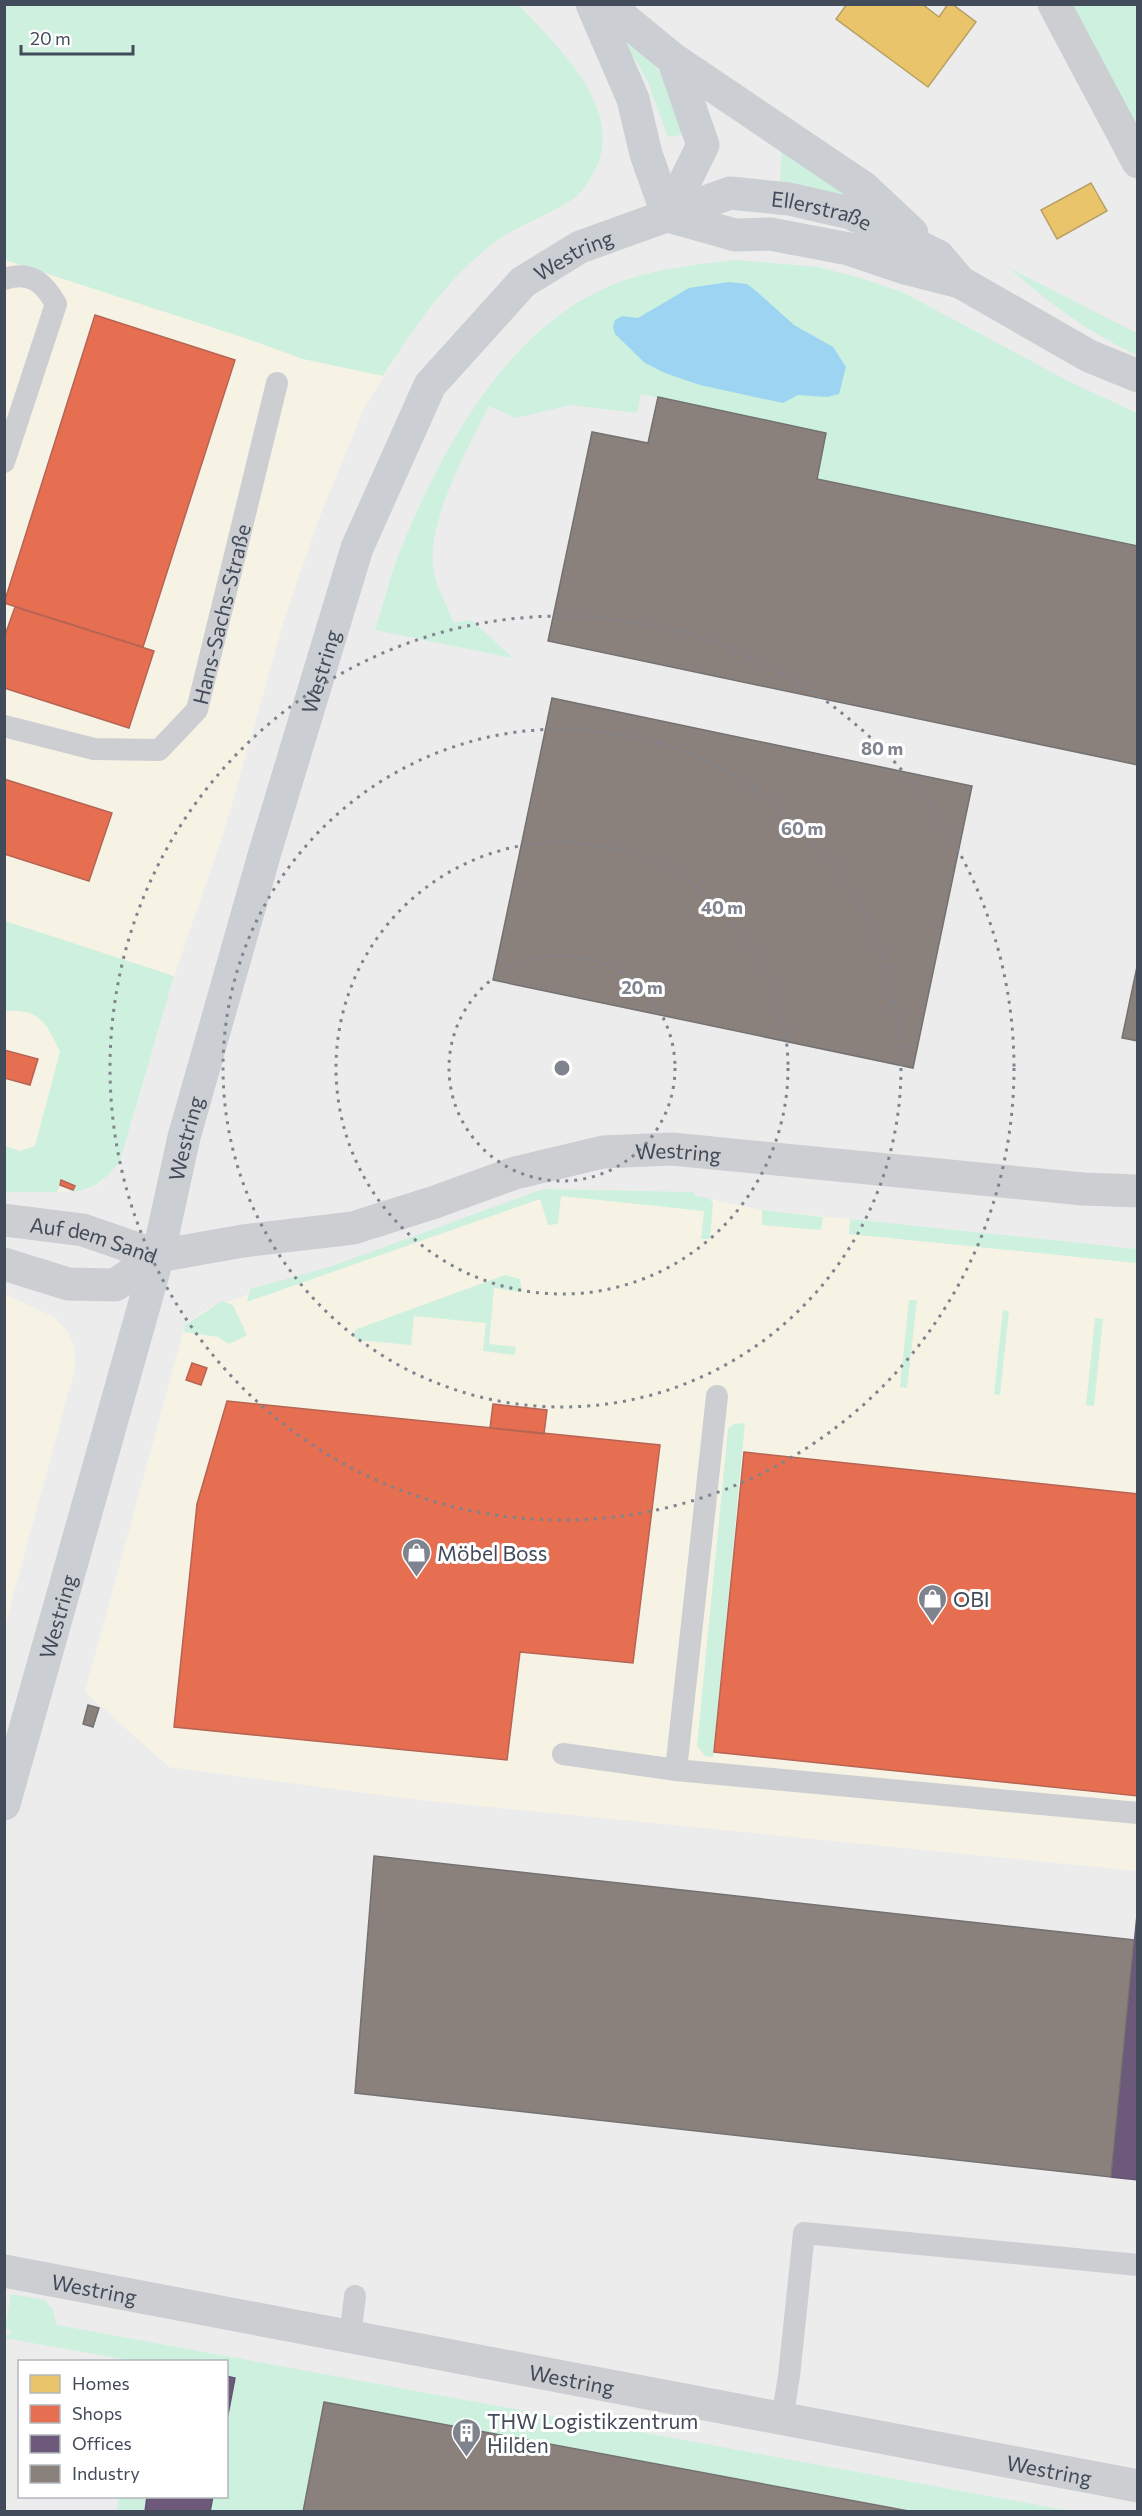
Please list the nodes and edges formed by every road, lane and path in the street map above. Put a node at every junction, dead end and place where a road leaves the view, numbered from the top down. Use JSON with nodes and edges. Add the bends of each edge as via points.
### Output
{"nodes":[{"id":1,"x":592,"y":4,"type":"edge"},
{"id":2,"x":606,"y":4,"type":"edge"},
{"id":3,"x":1054,"y":4,"type":"edge"},
{"id":4,"x":673,"y":59,"type":"junction"},
{"id":5,"x":1137,"y":162,"type":"edge"},
{"id":6,"x":668,"y":216,"type":"junction"},
{"id":7,"x":938,"y":256,"type":"junction"},
{"id":8,"x":4,"y":279,"type":"edge"},
{"id":9,"x":960,"y":282,"type":"junction"},
{"id":10,"x":1137,"y":376,"type":"edge"},
{"id":11,"x":277,"y":382,"type":"dead end"},
{"id":12,"x":4,"y":462,"type":"edge"},
{"id":13,"x":4,"y":726,"type":"edge"},
{"id":14,"x":1137,"y":1191,"type":"edge"},
{"id":15,"x":4,"y":1220,"type":"edge"},
{"id":16,"x":158,"y":1256,"type":"junction"},
{"id":17,"x":4,"y":1264,"type":"edge"},
{"id":18,"x":717,"y":1396,"type":"dead end"},
{"id":19,"x":563,"y":1754,"type":"dead end"},
{"id":20,"x":676,"y":1770,"type":"junction"},
{"id":21,"x":4,"y":1804,"type":"edge"},
{"id":22,"x":1137,"y":1813,"type":"edge"},
{"id":23,"x":1137,"y":2265,"type":"edge"},
{"id":24,"x":4,"y":2271,"type":"edge"},
{"id":25,"x":356,"y":2296,"type":"dead end"},
{"id":26,"x":350,"y":2336,"type":"junction"},
{"id":27,"x":782,"y":2419,"type":"junction"},
{"id":28,"x":1137,"y":2486,"type":"edge"}],
"edges":[{"from":1,"to":6,"type":"main road","via":[[633,99],[646,154]]},
{"from":2,"to":4,"type":"main road"},
{"from":3,"to":5,"type":"street"},
{"from":4,"to":6,"type":"main road","via":[[704,146]]},
{"from":4,"to":7,"type":"main road","via":[[864,188]]},
{"from":6,"to":7,"type":"main road","name":"Ellerstraße","via":[[730,193],[768,195],[850,213]]},
{"from":6,"to":9,"type":"main road","name":"Ellerstraße","via":[[735,234],[770,234],[849,249]]},
{"from":6,"to":16,"type":"main road","name":"Westring","via":[[580,247],[523,282],[430,386],[357,548],[184,1137]]},
{"from":7,"to":9,"type":"main road","name":"Ellerstraße"},
{"from":8,"to":12,"type":"lane","via":[[18,274],[44,284],[56,304]]},
{"from":9,"to":10,"type":"main road","name":"Ellerstraße","via":[[1089,356]]},
{"from":11,"to":13,"type":"lane","name":"Hans-Sachs-Straße","via":[[197,710],[159,750],[94,748]]},
{"from":14,"to":16,"type":"street","name":"Westring","via":[[672,1149],[603,1152],[515,1173],[353,1228]]},
{"from":15,"to":16,"type":"street","name":"Auf dem Sand","via":[[83,1230]]},
{"from":16,"to":17,"type":"street","name":"Auf dem Sand","via":[[115,1285],[68,1284]]},
{"from":16,"to":21,"type":"main road","name":"Westring"},
{"from":18,"to":20,"type":"lane"},
{"from":19,"to":20,"type":"lane"},
{"from":20,"to":22,"type":"lane"},
{"from":23,"to":27,"type":"lane","via":[[804,2233]]},
{"from":24,"to":26,"type":"street","name":"Westring"},
{"from":25,"to":26,"type":"lane"},
{"from":26,"to":27,"type":"street","name":"Westring"},
{"from":27,"to":28,"type":"street","name":"Westring"}]}
